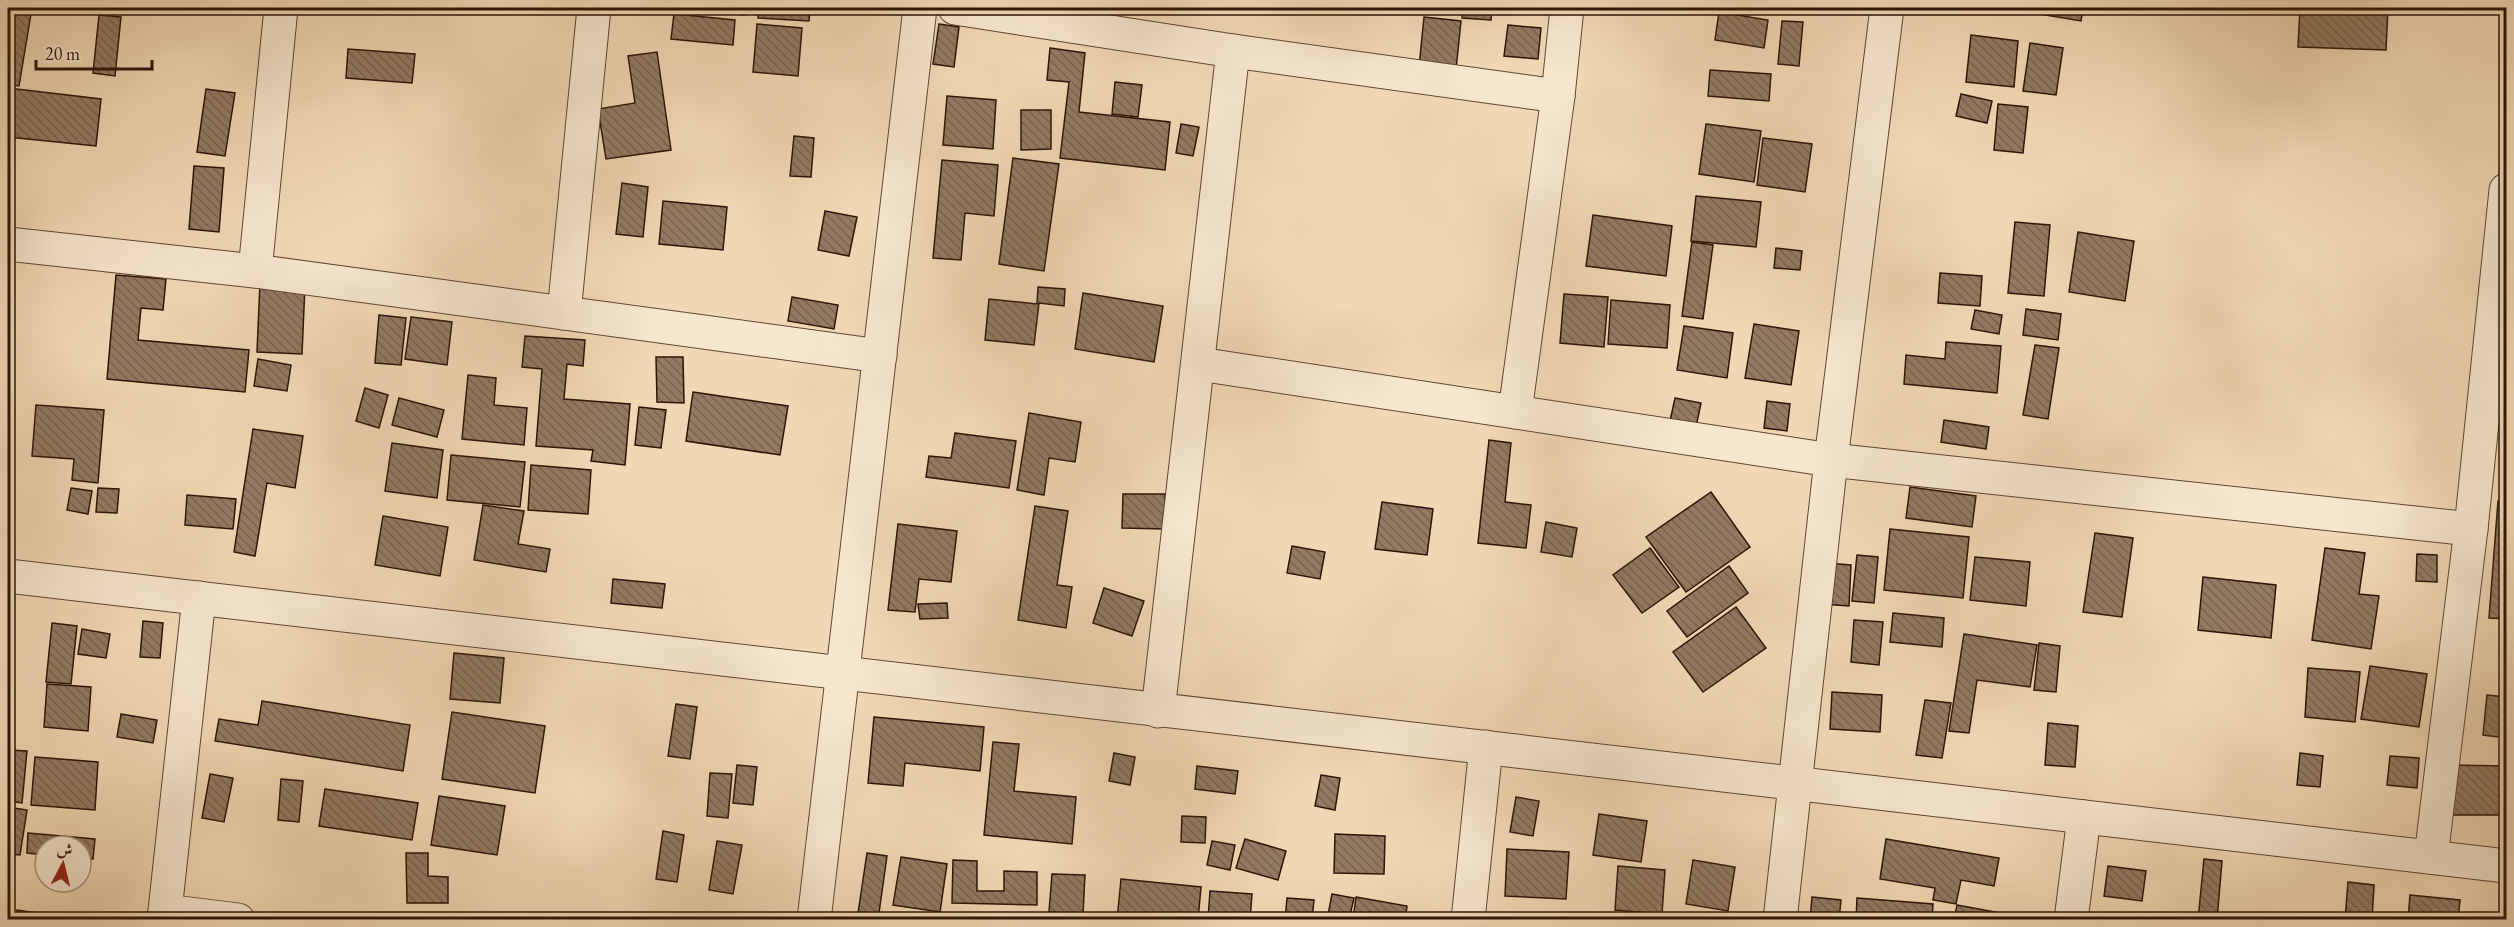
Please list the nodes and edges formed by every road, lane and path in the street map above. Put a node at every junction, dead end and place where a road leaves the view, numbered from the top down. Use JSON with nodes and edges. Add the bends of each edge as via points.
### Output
{"nodes":[{"id":1,"x":281,"y":8,"type":"edge"},
{"id":2,"x":594,"y":8,"type":"edge"},
{"id":3,"x":920,"y":8,"type":"edge"},
{"id":4,"x":955,"y":8,"type":"edge"},
{"id":5,"x":1567,"y":8,"type":"edge"},
{"id":6,"x":1887,"y":8,"type":"edge"},
{"id":7,"x":1233,"y":51,"type":"junction"},
{"id":8,"x":1558,"y":96,"type":"junction"},
{"id":9,"x":2506,"y":190,"type":"edge"},
{"id":10,"x":8,"y":244,"type":"edge"},
{"id":11,"x":255,"y":271,"type":"junction"},
{"id":12,"x":564,"y":313,"type":"junction"},
{"id":13,"x":880,"y":356,"type":"junction"},
{"id":14,"x":1199,"y":364,"type":"junction"},
{"id":15,"x":1515,"y":412,"type":"junction"},
{"id":16,"x":1831,"y":460,"type":"junction"},
{"id":17,"x":2471,"y":529,"type":"junction"},
{"id":18,"x":8,"y":576,"type":"edge"},
{"id":19,"x":199,"y":598,"type":"junction"},
{"id":20,"x":842,"y":673,"type":"junction"},
{"id":21,"x":1158,"y":711,"type":"junction"},
{"id":22,"x":1486,"y":747,"type":"junction"},
{"id":23,"x":1796,"y":783,"type":"junction"},
{"id":24,"x":2084,"y":817,"type":"junction"},
{"id":25,"x":2431,"y":857,"type":"junction"},
{"id":26,"x":2506,"y":866,"type":"edge"},
{"id":27,"x":165,"y":915,"type":"edge"},
{"id":28,"x":238,"y":920,"type":"edge"},
{"id":29,"x":814,"y":920,"type":"edge"},
{"id":30,"x":1468,"y":920,"type":"edge"},
{"id":31,"x":1779,"y":920,"type":"edge"},
{"id":32,"x":2071,"y":920,"type":"edge"}],
"edges":[{"from":1,"to":11,"type":"street"},
{"from":2,"to":12,"type":"street"},
{"from":3,"to":13,"type":"street"},
{"from":4,"to":7,"type":"street"},
{"from":5,"to":8,"type":"street"},
{"from":6,"to":16,"type":"street"},
{"from":7,"to":8,"type":"street"},
{"from":7,"to":14,"type":"street"},
{"from":8,"to":15,"type":"street"},
{"from":9,"to":17,"type":"street"},
{"from":10,"to":11,"type":"street"},
{"from":11,"to":12,"type":"street"},
{"from":12,"to":13,"type":"street"},
{"from":13,"to":20,"type":"street"},
{"from":14,"to":15,"type":"street"},
{"from":14,"to":21,"type":"street"},
{"from":15,"to":16,"type":"street"},
{"from":16,"to":17,"type":"street"},
{"from":16,"to":23,"type":"street"},
{"from":17,"to":25,"type":"street"},
{"from":18,"to":19,"type":"street"},
{"from":19,"to":20,"type":"street"},
{"from":19,"to":27,"type":"street"},
{"from":20,"to":21,"type":"street"},
{"from":20,"to":29,"type":"street"},
{"from":21,"to":22,"type":"street"},
{"from":22,"to":23,"type":"street"},
{"from":22,"to":30,"type":"street"},
{"from":23,"to":24,"type":"street"},
{"from":23,"to":31,"type":"street"},
{"from":24,"to":25,"type":"street"},
{"from":24,"to":32,"type":"street"},
{"from":25,"to":26,"type":"street"},
{"from":27,"to":28,"type":"street"}]}
